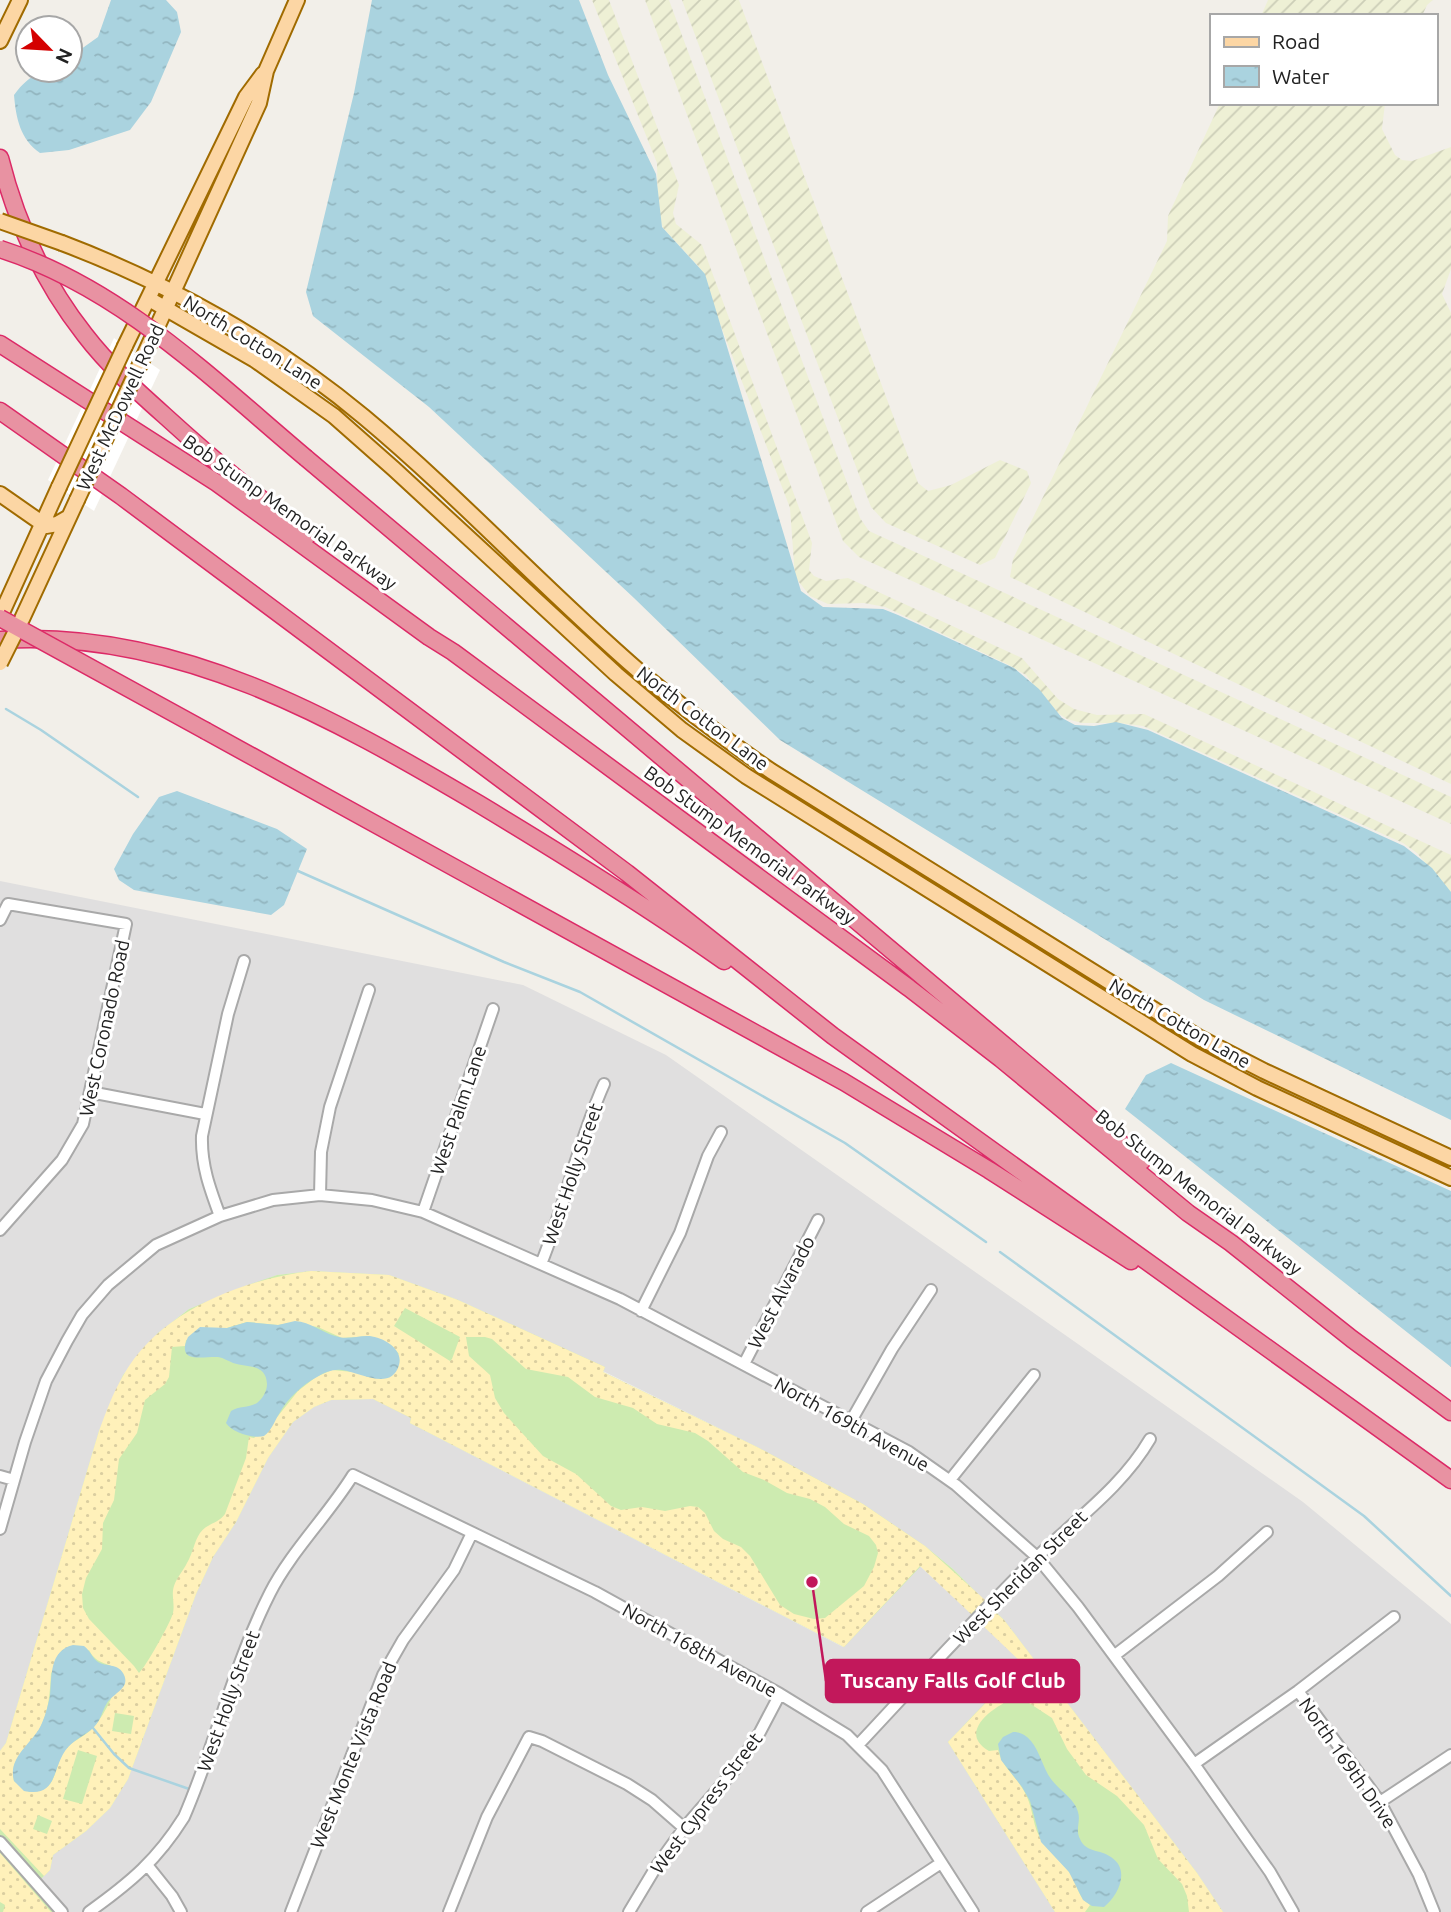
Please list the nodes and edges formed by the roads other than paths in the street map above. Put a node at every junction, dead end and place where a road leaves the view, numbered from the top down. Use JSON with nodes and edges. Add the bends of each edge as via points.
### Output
{"nodes":[{"id":1,"x":20,"y":0,"type":"edge"},
{"id":2,"x":297,"y":0,"type":"edge"},
{"id":3,"x":0,"y":41,"type":"edge"},
{"id":4,"x":266,"y":71,"type":"junction"},
{"id":5,"x":0,"y":158,"type":"edge"},
{"id":6,"x":0,"y":221,"type":"edge"},
{"id":7,"x":0,"y":249,"type":"edge"},
{"id":8,"x":157,"y":284,"type":"junction"},
{"id":9,"x":173,"y":292,"type":"junction"},
{"id":10,"x":149,"y":299,"type":"junction"},
{"id":11,"x":165,"y":308,"type":"junction"},
{"id":12,"x":0,"y":344,"type":"edge"},
{"id":13,"x":0,"y":411,"type":"edge"},
{"id":14,"x":0,"y":494,"type":"edge"},
{"id":15,"x":70,"y":516,"type":"junction"},
{"id":16,"x":41,"y":525,"type":"junction"},
{"id":17,"x":0,"y":617,"type":"edge"},
{"id":18,"x":0,"y":640,"type":"edge"},
{"id":19,"x":453,"y":652,"type":"junction"},
{"id":20,"x":0,"y":664,"type":"edge"},
{"id":21,"x":0,"y":919,"type":"edge"},
{"id":22,"x":244,"y":961,"type":"dead end"},
{"id":23,"x":369,"y":990,"type":"dead end"},
{"id":24,"x":494,"y":1009,"type":"dead end"},
{"id":25,"x":833,"y":1036,"type":"junction"},
{"id":26,"x":604,"y":1084,"type":"dead end"},
{"id":27,"x":90,"y":1092,"type":"junction"},
{"id":28,"x":205,"y":1114,"type":"junction"},
{"id":29,"x":721,"y":1132,"type":"dead end"},
{"id":30,"x":1451,"y":1158,"type":"edge"},
{"id":31,"x":1451,"y":1178,"type":"edge"},
{"id":32,"x":320,"y":1195,"type":"junction"},
{"id":33,"x":423,"y":1212,"type":"junction"},
{"id":34,"x":220,"y":1216,"type":"junction"},
{"id":35,"x":818,"y":1220,"type":"dead end"},
{"id":36,"x":1,"y":1225,"type":"edge"},
{"id":37,"x":1231,"y":1243,"type":"junction"},
{"id":38,"x":541,"y":1264,"type":"junction"},
{"id":39,"x":1175,"y":1282,"type":"junction"},
{"id":40,"x":931,"y":1290,"type":"dead end"},
{"id":41,"x":641,"y":1311,"type":"junction"},
{"id":42,"x":744,"y":1364,"type":"junction"},
{"id":43,"x":1034,"y":1375,"type":"dead end"},
{"id":44,"x":1451,"y":1412,"type":"edge"},
{"id":45,"x":851,"y":1421,"type":"junction"},
{"id":46,"x":1150,"y":1439,"type":"dead end"},
{"id":47,"x":353,"y":1475,"type":"joint"},
{"id":48,"x":0,"y":1476,"type":"edge"},
{"id":49,"x":14,"y":1480,"type":"junction"},
{"id":50,"x":950,"y":1480,"type":"junction"},
{"id":51,"x":1451,"y":1480,"type":"edge"},
{"id":52,"x":0,"y":1529,"type":"edge"},
{"id":53,"x":1267,"y":1532,"type":"dead end"},
{"id":54,"x":472,"y":1533,"type":"junction"},
{"id":55,"x":1037,"y":1557,"type":"junction"},
{"id":56,"x":1394,"y":1617,"type":"dead end"},
{"id":57,"x":1115,"y":1655,"type":"junction"},
{"id":58,"x":1298,"y":1690,"type":"junction"},
{"id":59,"x":780,"y":1694,"type":"junction"},
{"id":60,"x":859,"y":1744,"type":"junction"},
{"id":61,"x":1451,"y":1755,"type":"edge"},
{"id":62,"x":1194,"y":1764,"type":"junction"},
{"id":63,"x":1380,"y":1802,"type":"junction"},
{"id":64,"x":684,"y":1828,"type":"junction"},
{"id":65,"x":0,"y":1842,"type":"edge"},
{"id":66,"x":941,"y":1863,"type":"junction"},
{"id":67,"x":148,"y":1866,"type":"junction"},
{"id":68,"x":62,"y":1912,"type":"edge"},
{"id":69,"x":89,"y":1912,"type":"edge"},
{"id":70,"x":181,"y":1912,"type":"edge"},
{"id":71,"x":290,"y":1912,"type":"edge"},
{"id":72,"x":449,"y":1912,"type":"edge"},
{"id":73,"x":629,"y":1912,"type":"edge"},
{"id":74,"x":867,"y":1912,"type":"edge"},
{"id":75,"x":973,"y":1912,"type":"edge"},
{"id":76,"x":1293,"y":1912,"type":"edge"},
{"id":77,"x":1434,"y":1912,"type":"edge"}],
"edges":[{"from":1,"to":3,"type":"main road"},
{"from":2,"to":4,"type":"main road","name":"West McDowell Road"},
{"from":4,"to":8,"type":"main road","name":"West McDowell Road","via":[[246,97]]},
{"from":4,"to":9,"type":"main road","name":"West McDowell Road","via":[[259,103]]},
{"from":5,"to":19,"type":"highway","via":[[33,252],[70,315],[98,351],[227,470]]},
{"from":6,"to":8,"type":"main road","name":"North Cotton Lane","bridge":true},
{"from":7,"to":37,"type":"highway","bridge":true,"via":[[62,274],[123,309],[189,360],[1194,1206]]},
{"from":8,"to":9,"type":"main road","name":"North Cotton Lane"},
{"from":8,"to":10,"type":"main road","name":"West McDowell Road"},
{"from":9,"to":11,"type":"main road","name":"West McDowell Road"},
{"from":9,"to":30,"type":"main road","name":"North Cotton Lane","via":[[274,350],[364,417],[639,670],[771,771],[1198,1037]]},
{"from":10,"to":11,"type":"main road","name":"North Cotton Lane"},
{"from":10,"to":16,"type":"main road","name":"West McDowell Road","bridge":true},
{"from":11,"to":15,"type":"main road","name":"West McDowell Road","bridge":true},
{"from":11,"to":31,"type":"main road","name":"North Cotton Lane","via":[[277,374],[334,416],[639,695],[746,776],[1192,1054]]},
{"from":12,"to":19,"type":"highway","name":"Bob Stump Memorial Parkway","via":[[217,483]]},
{"from":13,"to":25,"type":"highway","via":[[627,873]]},
{"from":14,"to":16,"type":"main road"},
{"from":15,"to":16,"type":"main road","via":[[51,527]]},
{"from":15,"to":20,"type":"main road","name":"West McDowell Road","bridge":true},
{"from":16,"to":17,"type":"main road","name":"West McDowell Road"},
{"from":17,"to":39,"type":"highway","bridge":true,"via":[[778,1045],[989,1170],[1121,1256]]},
{"from":18,"to":25,"type":"highway","via":[[44,638],[141,651],[200,666],[283,699],[399,758],[518,828],[666,921]]},
{"from":19,"to":37,"type":"highway","name":"Bob Stump Memorial Parkway","via":[[909,988]]},
{"from":21,"to":27,"type":"street","name":"West Coronado Road","via":[[8,904],[126,924]]},
{"from":22,"to":28,"type":"street"},
{"from":23,"to":32,"type":"street","via":[[330,1107],[321,1152]]},
{"from":24,"to":33,"type":"street","name":"West Palm Lane"},
{"from":25,"to":39,"type":"highway"},
{"from":26,"to":38,"type":"street","name":"West Holly Street"},
{"from":27,"to":28,"type":"street"},
{"from":27,"to":36,"type":"street","name":"West Coronado Road","via":[[73,1145]]},
{"from":28,"to":34,"type":"street","via":[[201,1155]]},
{"from":29,"to":41,"type":"street","via":[[680,1233]]},
{"from":32,"to":33,"type":"street","name":"North 169th Avenue","via":[[372,1200]]},
{"from":32,"to":34,"type":"street","name":"North 169th Avenue","via":[[273,1200]]},
{"from":33,"to":38,"type":"street","name":"North 169th Avenue"},
{"from":34,"to":49,"type":"street","name":"North 169th Avenue","via":[[156,1245],[108,1285],[82,1315],[46,1381]]},
{"from":35,"to":42,"type":"street","name":"West Alvarado"},
{"from":37,"to":44,"type":"highway","name":"Bob Stump Memorial Parkway"},
{"from":38,"to":41,"type":"street","name":"North 169th Avenue"},
{"from":39,"to":51,"type":"highway"},
{"from":40,"to":45,"type":"street"},
{"from":41,"to":42,"type":"street","name":"North 169th Avenue"},
{"from":42,"to":45,"type":"street","name":"North 169th Avenue"},
{"from":43,"to":50,"type":"street"},
{"from":45,"to":50,"type":"street","name":"North 169th Avenue"},
{"from":46,"to":55,"type":"street","name":"West Sheridan Street","via":[[1118,1482]]},
{"from":47,"to":54,"type":"street","name":"North 168th Avenue"},
{"from":47,"to":67,"type":"street","name":"West Holly Street","via":[[272,1589],[252,1631],[184,1817]]},
{"from":48,"to":49,"type":"street"},
{"from":49,"to":52,"type":"street","name":"North 169th Avenue"},
{"from":50,"to":55,"type":"street","name":"North 169th Avenue"},
{"from":53,"to":57,"type":"street"},
{"from":54,"to":59,"type":"street","name":"North 168th Avenue","via":[[595,1592]]},
{"from":54,"to":71,"type":"street","name":"West Monte Vista Road","via":[[454,1570],[383,1675]]},
{"from":55,"to":57,"type":"street","name":"North 169th Avenue"},
{"from":55,"to":60,"type":"street","name":"West Sheridan Street"},
{"from":56,"to":58,"type":"street"},
{"from":57,"to":62,"type":"street","name":"North 169th Avenue"},
{"from":58,"to":62,"type":"street"},
{"from":58,"to":63,"type":"street","name":"North 169th Drive"},
{"from":59,"to":60,"type":"street","name":"North 168th Avenue"},
{"from":59,"to":64,"type":"street","name":"West Cypress Street","via":[[737,1767]]},
{"from":60,"to":66,"type":"street","name":"North 168th Avenue","via":[[882,1770]]},
{"from":61,"to":63,"type":"street"},
{"from":62,"to":76,"type":"street","name":"North 169th Avenue"},
{"from":63,"to":77,"type":"street","name":"North 169th Drive"},
{"from":64,"to":72,"type":"street","via":[[627,1784],[529,1737],[487,1817]]},
{"from":64,"to":73,"type":"street","name":"West Cypress Street"},
{"from":65,"to":68,"type":"street"},
{"from":66,"to":74,"type":"street"},
{"from":66,"to":75,"type":"street","name":"North 168th Avenue"},
{"from":67,"to":69,"type":"street","name":"West Holly Street"},
{"from":67,"to":70,"type":"street"}]}
